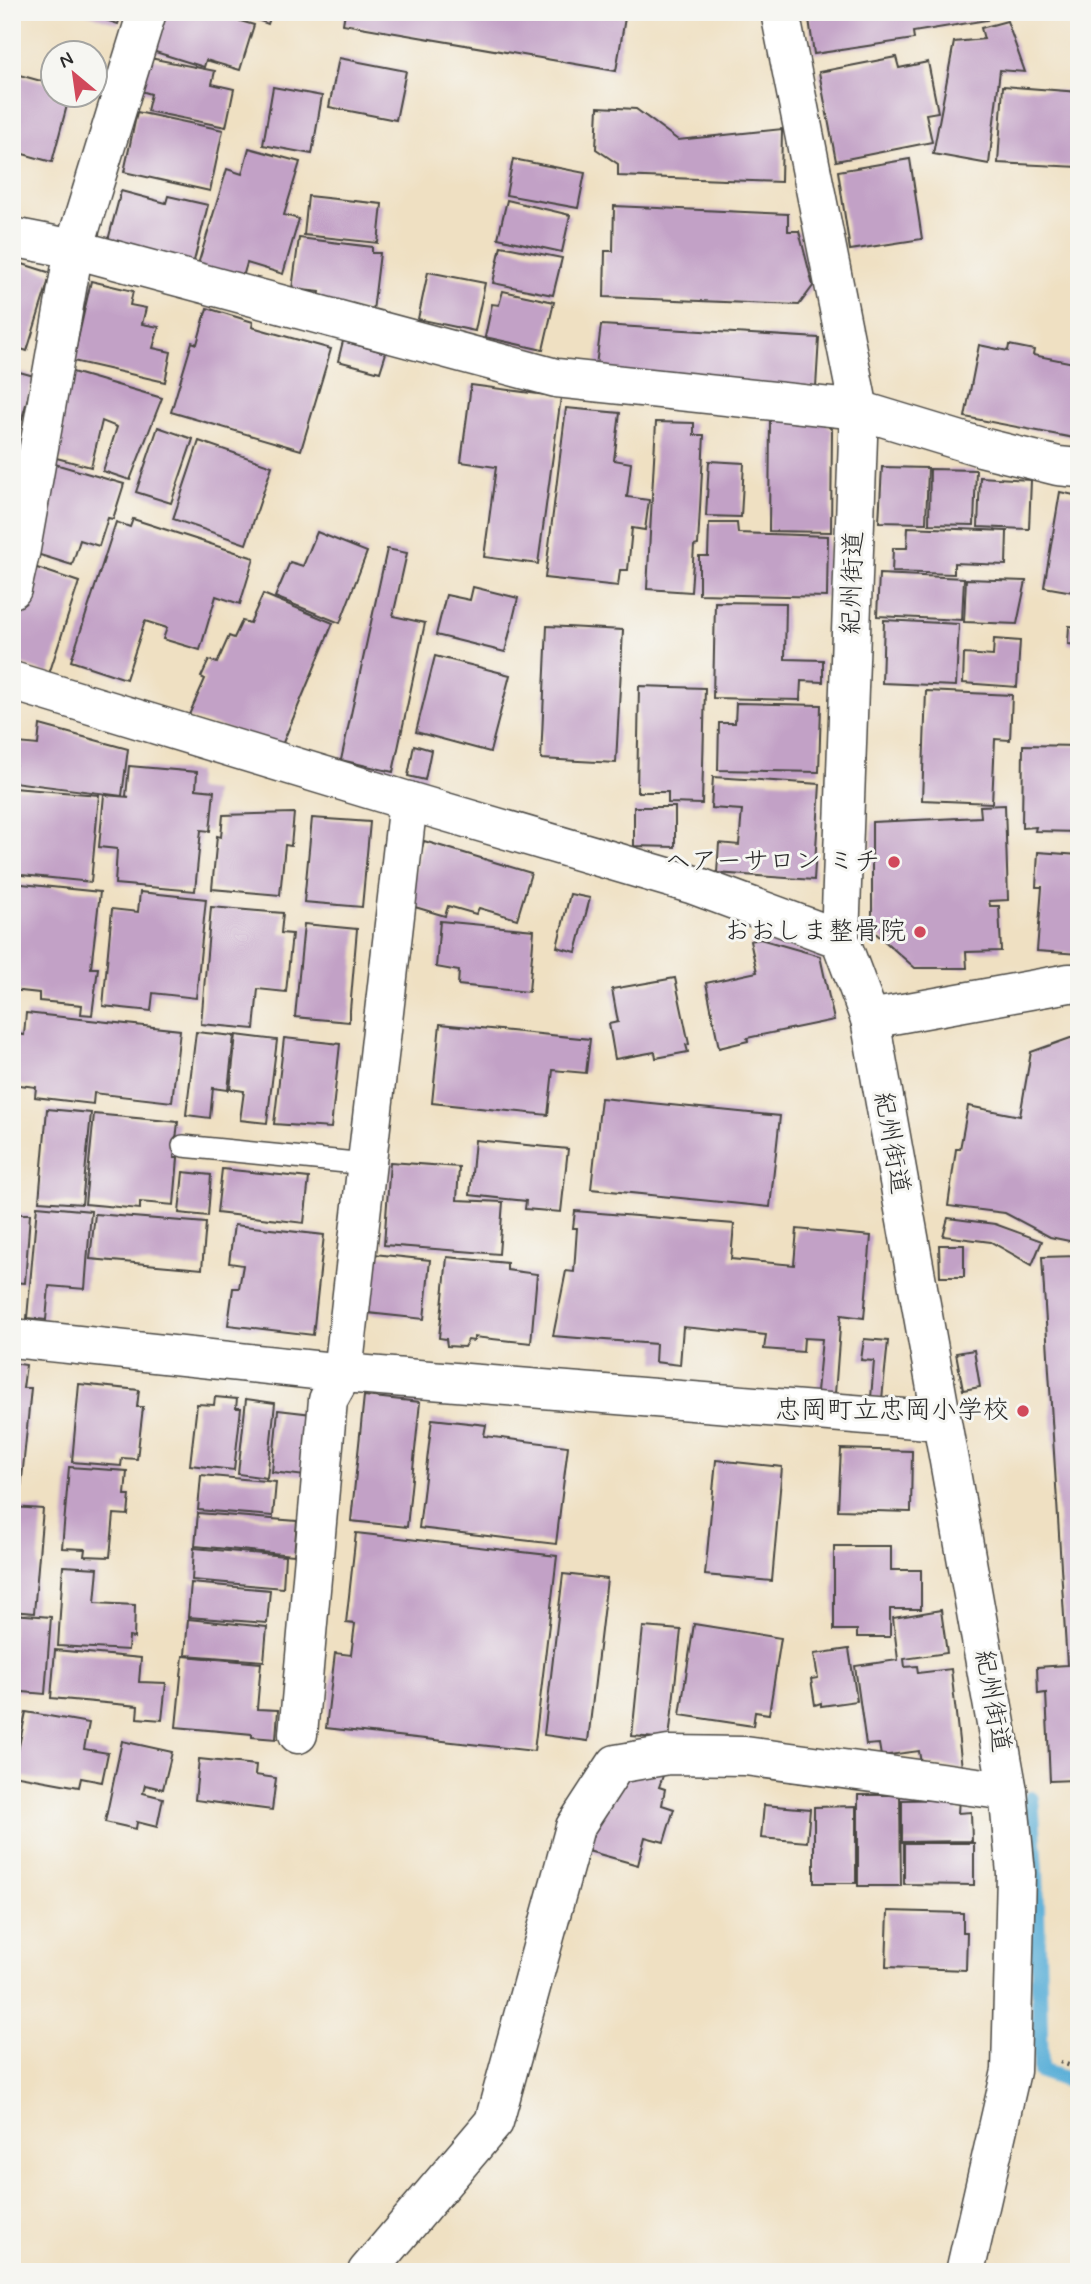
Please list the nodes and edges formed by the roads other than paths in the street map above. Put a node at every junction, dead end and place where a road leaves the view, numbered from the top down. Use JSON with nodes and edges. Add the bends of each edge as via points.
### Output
{"nodes":[{"id":1,"x":147,"y":12,"type":"edge"},
{"id":2,"x":780,"y":12,"type":"edge"},
{"id":3,"x":12,"y":237,"type":"edge"},
{"id":4,"x":74,"y":249,"type":"junction"},
{"id":5,"x":859,"y":410,"type":"junction"},
{"id":6,"x":1079,"y":468,"type":"edge"},
{"id":7,"x":12,"y":589,"type":"edge"},
{"id":8,"x":12,"y":681,"type":"edge"},
{"id":9,"x":408,"y":801,"type":"junction"},
{"id":10,"x":840,"y":939,"type":"junction"},
{"id":11,"x":1079,"y":983,"type":"edge"},
{"id":12,"x":870,"y":1019,"type":"junction"},
{"id":13,"x":183,"y":1146,"type":"dead end"},
{"id":14,"x":366,"y":1164,"type":"junction"},
{"id":15,"x":12,"y":1338,"type":"edge"},
{"id":16,"x":343,"y":1373,"type":"junction"},
{"id":17,"x":941,"y":1421,"type":"junction"},
{"id":18,"x":298,"y":1734,"type":"dead end"},
{"id":19,"x":1008,"y":1791,"type":"junction"},
{"id":20,"x":367,"y":2272,"type":"edge"},
{"id":21,"x":965,"y":2272,"type":"edge"}],
"edges":[{"from":1,"to":4,"type":"street"},
{"from":2,"to":5,"type":"street","name":"紀州街道"},
{"from":3,"to":4,"type":"street"},
{"from":4,"to":5,"type":"street","via":[[556,378]]},
{"from":4,"to":7,"type":"street"},
{"from":5,"to":6,"type":"street","via":[[981,447]]},
{"from":5,"to":10,"type":"street","name":"紀州街道"},
{"from":8,"to":9,"type":"street"},
{"from":9,"to":10,"type":"street","via":[[691,884]]},
{"from":9,"to":14,"type":"street"},
{"from":10,"to":12,"type":"street","name":"紀州街道"},
{"from":11,"to":12,"type":"street"},
{"from":12,"to":17,"type":"street","name":"紀州街道"},
{"from":13,"to":14,"type":"lane"},
{"from":14,"to":16,"type":"street"},
{"from":15,"to":16,"type":"street"},
{"from":16,"to":17,"type":"street"},
{"from":16,"to":18,"type":"street","via":[[328,1400]]},
{"from":17,"to":19,"type":"street","name":"紀州街道"},
{"from":19,"to":20,"type":"street","via":[[745,1756],[669,1755],[616,1764],[575,1827],[494,2122]]},
{"from":19,"to":21,"type":"street","name":"紀州街道","via":[[1016,1873],[1011,2071]]}]}
